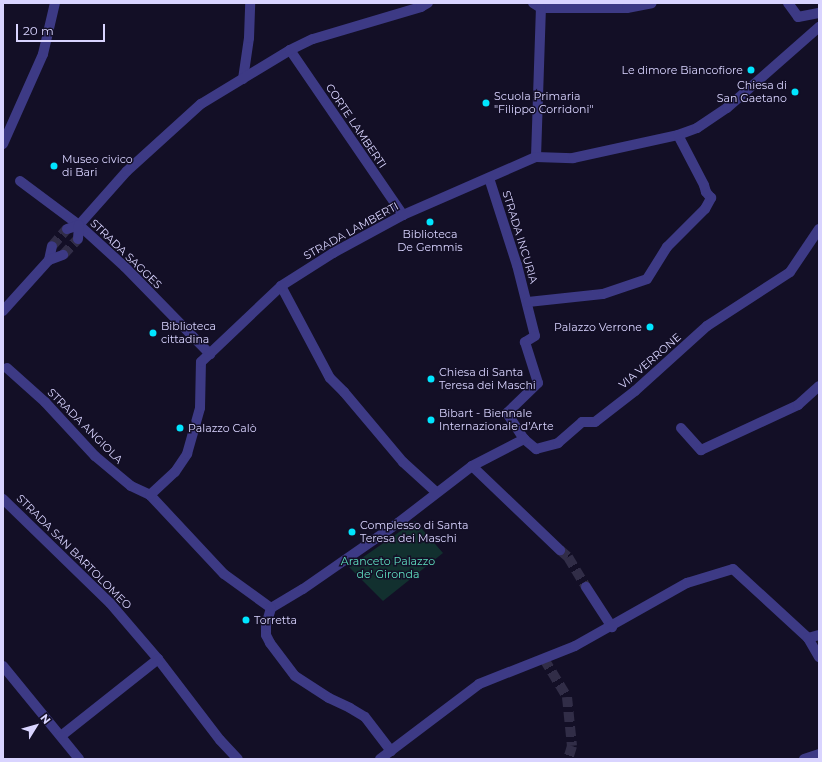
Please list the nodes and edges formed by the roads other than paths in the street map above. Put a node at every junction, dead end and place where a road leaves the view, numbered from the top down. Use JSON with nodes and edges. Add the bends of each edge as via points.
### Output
{"nodes":[{"id":1,"x":55,"y":3,"type":"edge"},
{"id":2,"x":250,"y":3,"type":"edge"},
{"id":3,"x":428,"y":3,"type":"edge"},
{"id":4,"x":652,"y":3,"type":"edge"},
{"id":5,"x":788,"y":3,"type":"edge"},
{"id":6,"x":537,"y":5,"type":"edge"},
{"id":7,"x":819,"y":13,"type":"edge"},
{"id":8,"x":819,"y":27,"type":"edge"},
{"id":9,"x":290,"y":50,"type":"junction"},
{"id":10,"x":243,"y":79,"type":"junction"},
{"id":11,"x":678,"y":134,"type":"junction"},
{"id":12,"x":3,"y":144,"type":"edge"},
{"id":13,"x":536,"y":157,"type":"junction"},
{"id":14,"x":489,"y":178,"type":"junction"},
{"id":15,"x":20,"y":180,"type":"dead end"},
{"id":16,"x":403,"y":215,"type":"junction"},
{"id":17,"x":79,"y":225,"type":"junction"},
{"id":18,"x":66,"y":229,"type":"tunnel mouth"},
{"id":19,"x":819,"y":229,"type":"edge"},
{"id":20,"x":78,"y":239,"type":"tunnel mouth"},
{"id":21,"x":52,"y":246,"type":"tunnel mouth"},
{"id":22,"x":63,"y":255,"type":"tunnel mouth"},
{"id":23,"x":49,"y":260,"type":"junction"},
{"id":24,"x":281,"y":286,"type":"junction"},
{"id":25,"x":528,"y":302,"type":"junction"},
{"id":26,"x":3,"y":311,"type":"edge"},
{"id":27,"x":210,"y":354,"type":"junction"},
{"id":28,"x":7,"y":368,"type":"dead end"},
{"id":29,"x":819,"y":386,"type":"edge"},
{"id":30,"x":681,"y":428,"type":"dead end"},
{"id":31,"x":524,"y":439,"type":"junction"},
{"id":32,"x":472,"y":466,"type":"junction"},
{"id":33,"x":436,"y":492,"type":"junction"},
{"id":34,"x":150,"y":495,"type":"junction"},
{"id":35,"x":3,"y":499,"type":"edge"},
{"id":36,"x":560,"y":550,"type":"tunnel mouth"},
{"id":37,"x":586,"y":587,"type":"tunnel mouth"},
{"id":38,"x":271,"y":608,"type":"junction"},
{"id":39,"x":612,"y":627,"type":"junction"},
{"id":40,"x":819,"y":635,"type":"edge"},
{"id":41,"x":808,"y":638,"type":"junction"},
{"id":42,"x":819,"y":657,"type":"edge"},
{"id":43,"x":158,"y":659,"type":"junction"},
{"id":44,"x":3,"y":666,"type":"edge"},
{"id":45,"x":61,"y":736,"type":"junction"},
{"id":46,"x":391,"y":751,"type":"junction"},
{"id":47,"x":819,"y":754,"type":"edge"},
{"id":48,"x":79,"y":759,"type":"edge"},
{"id":49,"x":238,"y":759,"type":"edge"},
{"id":50,"x":380,"y":759,"type":"edge"},
{"id":51,"x":804,"y":759,"type":"edge"}],
"edges":[{"from":1,"to":12,"type":"street","via":[[43,54]]},
{"from":2,"to":10,"type":"street","via":[[249,38]]},
{"from":3,"to":9,"type":"street","via":[[313,39]]},
{"from":4,"to":6,"type":"street","via":[[627,8]]},
{"from":5,"to":7,"type":"street","via":[[798,17]]},
{"from":6,"to":13,"type":"street"},
{"from":8,"to":11,"type":"street","via":[[727,108],[697,128]]},
{"from":9,"to":10,"type":"street"},
{"from":9,"to":16,"type":"street","name":"CORTE LAMBERTI"},
{"from":10,"to":17,"type":"street","via":[[195,109],[127,172]]},
{"from":11,"to":13,"type":"street","via":[[573,158]]},
{"from":11,"to":25,"type":"street","via":[[711,198],[705,209],[668,247],[646,279],[604,294]]},
{"from":13,"to":14,"type":"street","name":"STRADA LAMBERTI"},
{"from":14,"to":16,"type":"street","name":"STRADA LAMBERTI"},
{"from":14,"to":25,"type":"street","name":"STRADA INCURIA"},
{"from":15,"to":17,"type":"street","name":"STRADA SAGGES"},
{"from":16,"to":24,"type":"street","name":"STRADA LAMBERTI"},
{"from":17,"to":18,"type":"street"},
{"from":17,"to":20,"type":"street"},
{"from":17,"to":27,"type":"street","name":"STRADA SAGGES","via":[[125,267]]},
{"from":19,"to":31,"type":"street","name":"VIA VERRONE","via":[[790,272],[707,326],[635,391],[595,422],[582,422],[558,443],[536,449]]},
{"from":21,"to":23,"type":"street"},
{"from":22,"to":23,"type":"street"},
{"from":23,"to":26,"type":"street"},
{"from":24,"to":27,"type":"street","name":"STRADA LAMBERTI"},
{"from":24,"to":33,"type":"street","via":[[330,378],[403,462]]},
{"from":25,"to":31,"type":"street","name":"STRADA INCURIA","via":[[535,336],[525,342],[538,383],[507,412]]},
{"from":27,"to":34,"type":"street","name":"STRADA LAMBERTI","via":[[201,362],[200,408],[187,454],[175,472]]},
{"from":28,"to":34,"type":"street","name":"STRADA ANGIOLA","via":[[45,402],[95,456],[131,486]]},
{"from":29,"to":30,"type":"street","via":[[798,405],[701,450]]},
{"from":31,"to":32,"type":"street"},
{"from":32,"to":33,"type":"street"},
{"from":32,"to":36,"type":"street"},
{"from":33,"to":38,"type":"street","via":[[398,523],[303,589]]},
{"from":34,"to":38,"type":"street","via":[[224,574]]},
{"from":35,"to":43,"type":"street","name":"STRADA SAN BARTOLOMEO","via":[[110,603]]},
{"from":37,"to":39,"type":"street"},
{"from":38,"to":46,"type":"street","via":[[266,635],[295,676],[364,717]]},
{"from":39,"to":41,"type":"street","via":[[687,583],[733,569]]},
{"from":39,"to":46,"type":"street","via":[[576,646],[479,684]]},
{"from":40,"to":41,"type":"street"},
{"from":41,"to":42,"type":"street"},
{"from":43,"to":45,"type":"street"},
{"from":43,"to":49,"type":"street","name":"STRADA SAN BARTOLOMEO","via":[[220,740]]},
{"from":44,"to":45,"type":"street"},
{"from":45,"to":48,"type":"street"},
{"from":46,"to":50,"type":"street"},
{"from":47,"to":51,"type":"street"}]}
